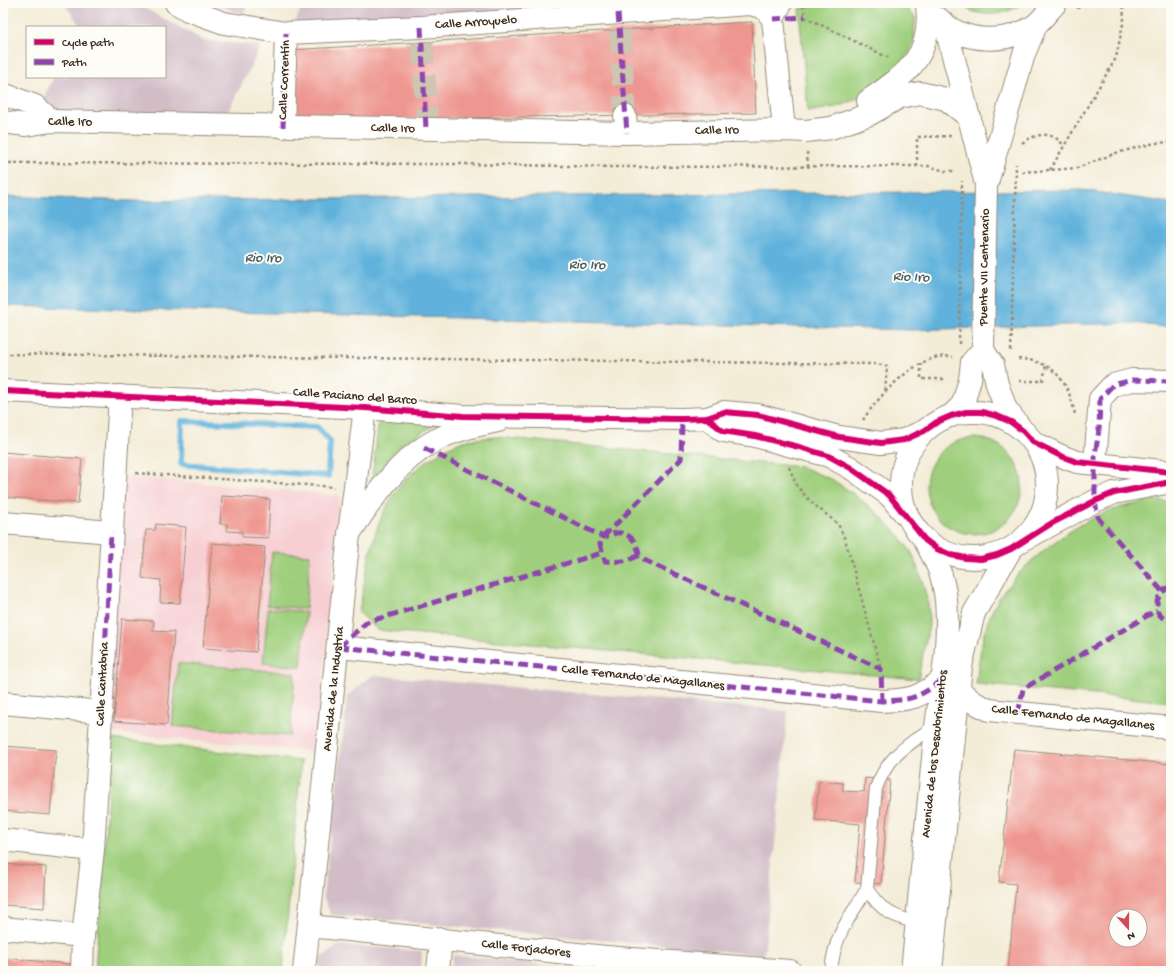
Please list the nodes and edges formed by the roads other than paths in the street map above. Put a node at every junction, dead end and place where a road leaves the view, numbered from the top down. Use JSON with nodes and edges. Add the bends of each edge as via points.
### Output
{"nodes":[{"id":1,"x":176,"y":3,"type":"edge"},
{"id":2,"x":1056,"y":3,"type":"edge"},
{"id":3,"x":751,"y":4,"type":"edge"},
{"id":4,"x":926,"y":4,"type":"edge"},
{"id":5,"x":777,"y":11,"type":"edge"},
{"id":6,"x":945,"y":24,"type":"junction"},
{"id":7,"x":1036,"y":25,"type":"junction"},
{"id":8,"x":286,"y":33,"type":"junction"},
{"id":9,"x":3,"y":94,"type":"edge"},
{"id":10,"x":52,"y":121,"type":"junction"},
{"id":11,"x":3,"y":122,"type":"edge"},
{"id":12,"x":283,"y":127,"type":"junction"},
{"id":13,"x":964,"y":127,"type":"junction"},
{"id":14,"x":784,"y":130,"type":"junction"},
{"id":15,"x":986,"y":184,"type":"junction"},
{"id":16,"x":983,"y":350,"type":"junction"},
{"id":17,"x":1171,"y":381,"type":"edge"},
{"id":18,"x":3,"y":391,"type":"edge"},
{"id":19,"x":120,"y":396,"type":"junction"},
{"id":20,"x":365,"y":408,"type":"junction"},
{"id":21,"x":951,"y":416,"type":"junction"},
{"id":22,"x":518,"y":417,"type":"junction"},
{"id":23,"x":706,"y":418,"type":"junction"},
{"id":24,"x":924,"y":431,"type":"junction"},
{"id":25,"x":1028,"y":436,"type":"junction"},
{"id":26,"x":1095,"y":464,"type":"junction"},
{"id":27,"x":1171,"y":472,"type":"edge"},
{"id":28,"x":1171,"y":482,"type":"edge"},
{"id":29,"x":906,"y":516,"type":"junction"},
{"id":30,"x":3,"y":523,"type":"edge"},
{"id":31,"x":111,"y":532,"type":"junction"},
{"id":32,"x":349,"y":534,"type":"junction"},
{"id":33,"x":924,"y":540,"type":"junction"},
{"id":34,"x":1017,"y":544,"type":"junction"},
{"id":35,"x":339,"y":648,"type":"junction"},
{"id":36,"x":950,"y":684,"type":"junction"},
{"id":37,"x":3,"y":703,"type":"edge"},
{"id":38,"x":102,"y":712,"type":"junction"},
{"id":39,"x":936,"y":725,"type":"junction"},
{"id":40,"x":1171,"y":728,"type":"edge"},
{"id":41,"x":3,"y":840,"type":"edge"},
{"id":42,"x":93,"y":850,"type":"junction"},
{"id":43,"x":867,"y":889,"type":"junction"},
{"id":44,"x":917,"y":922,"type":"junction"},
{"id":45,"x":310,"y":926,"type":"junction"},
{"id":46,"x":3,"y":928,"type":"edge"},
{"id":47,"x":83,"y":936,"type":"junction"},
{"id":48,"x":441,"y":940,"type":"junction"},
{"id":49,"x":606,"y":964,"type":"edge"},
{"id":50,"x":82,"y":971,"type":"edge"},
{"id":51,"x":304,"y":971,"type":"edge"},
{"id":52,"x":438,"y":971,"type":"edge"},
{"id":53,"x":790,"y":971,"type":"edge"},
{"id":54,"x":831,"y":971,"type":"edge"},
{"id":55,"x":912,"y":971,"type":"edge"},
{"id":56,"x":931,"y":971,"type":"edge"}],
"edges":[{"from":1,"to":8,"type":"street","name":"Calle Arroyuelo","via":[[224,23]]},
{"from":2,"to":7,"type":"street"},
{"from":3,"to":5,"type":"street","name":"Calle Arroyuelo","via":[[770,13]]},
{"from":3,"to":8,"type":"street","name":"Calle Arroyuelo","via":[[619,22],[422,34]]},
{"from":4,"to":6,"type":"street"},
{"from":4,"to":14,"type":"street","name":"Calle Iro","via":[[928,31],[923,50],[907,71],[867,101],[843,112]]},
{"from":5,"to":14,"type":"street"},
{"from":6,"to":7,"type":"street","via":[[964,34],[990,39],[1012,36]]},
{"from":6,"to":13,"type":"street"},
{"from":7,"to":15,"type":"street","via":[[1024,54]]},
{"from":8,"to":12,"type":"street","name":"Calle Correntín"},
{"from":9,"to":10,"type":"street","via":[[35,106]]},
{"from":10,"to":11,"type":"street","name":"Calle Iro","via":[[26,125]]},
{"from":10,"to":12,"type":"street","name":"Calle Iro"},
{"from":12,"to":14,"type":"street","name":"Calle Iro","via":[[626,124]]},
{"from":13,"to":14,"type":"street","name":"Calle Iro","via":[[946,99],[920,93],[900,97],[870,114],[831,128]]},
{"from":13,"to":15,"type":"street"},
{"from":15,"to":16,"type":"street","name":"Puente VII Centenario"},
{"from":16,"to":21,"type":"street","via":[[972,362],[963,404]]},
{"from":16,"to":25,"type":"street","via":[[993,364],[1006,409]]},
{"from":17,"to":26,"type":"street","via":[[1132,380],[1113,385],[1100,399]]},
{"from":18,"to":19,"type":"street","name":"Calle Paciano del Barco"},
{"from":19,"to":20,"type":"street","name":"Calle Paciano del Barco"},
{"from":19,"to":31,"type":"street","name":"Calle Cantabria"},
{"from":20,"to":22,"type":"street","name":"Calle Paciano del Barco","via":[[463,416]]},
{"from":20,"to":32,"type":"street","name":"Avenida de la Industria"},
{"from":21,"to":24,"type":"street"},
{"from":21,"to":25,"type":"street","via":[[966,412],[982,412],[1010,422]]},
{"from":22,"to":23,"type":"street","name":"Calle Paciano del Barco"},
{"from":22,"to":32,"type":"street","via":[[470,427],[436,440],[416,452],[369,503]]},
{"from":23,"to":24,"type":"street","name":"Calle Paciano del Barco","via":[[724,412],[758,415],[855,440],[881,443],[904,440]]},
{"from":23,"to":29,"type":"street","via":[[723,431],[755,436],[828,456],[851,468],[889,495]]},
{"from":24,"to":29,"type":"street","via":[[906,456],[902,470],[900,486]]},
{"from":25,"to":26,"type":"street","via":[[1060,456],[1077,462]]},
{"from":25,"to":34,"type":"street","name":"Avenida de los Descubrimientos","via":[[1046,470],[1047,493],[1041,515],[1033,528]]},
{"from":26,"to":27,"type":"street"},
{"from":28,"to":34,"type":"street","via":[[1114,492]]},
{"from":29,"to":33,"type":"street"},
{"from":30,"to":31,"type":"street"},
{"from":31,"to":38,"type":"street","name":"Calle Cantabria"},
{"from":32,"to":35,"type":"street","name":"Avenida de la Industria"},
{"from":33,"to":34,"type":"street","via":[[937,549],[966,558],[997,555]]},
{"from":33,"to":36,"type":"street","name":"Avenida de los Descubrimientos","via":[[940,568],[946,600],[945,663]]},
{"from":34,"to":36,"type":"street","name":"Avenida de los Descubrimientos","via":[[974,613],[961,666]]},
{"from":35,"to":36,"type":"street","name":"Calle Fernando de Magallanes","via":[[882,701],[908,700]]},
{"from":35,"to":45,"type":"street","name":"Avenida de la Industria"},
{"from":36,"to":39,"type":"street","name":"Avenida de los Descubrimientos"},
{"from":36,"to":40,"type":"street","name":"Calle Fernando de Magallanes","via":[[973,702],[989,710]]},
{"from":36,"to":56,"type":"street","name":"Avenida de los Descubrimientos"},
{"from":37,"to":38,"type":"street"},
{"from":38,"to":42,"type":"street","name":"Calle Cantabria"},
{"from":39,"to":43,"type":"lane","via":[[892,758],[882,772],[876,788]]},
{"from":39,"to":44,"type":"street","name":"Avenida de los Descubrimientos"},
{"from":41,"to":42,"type":"street"},
{"from":42,"to":47,"type":"street","name":"Calle Cantabria"},
{"from":43,"to":44,"type":"lane","via":[[875,902],[886,912]]},
{"from":43,"to":54,"type":"lane","via":[[840,933],[833,953]]},
{"from":44,"to":55,"type":"street","name":"Avenida de los Descubrimientos"},
{"from":45,"to":48,"type":"street","name":"Calle Forjadores"},
{"from":45,"to":51,"type":"street","name":"Avenida de la Industria"},
{"from":46,"to":47,"type":"street"},
{"from":47,"to":50,"type":"street","name":"Calle Cantabria"},
{"from":48,"to":49,"type":"street","name":"Calle Forjadores"},
{"from":48,"to":52,"type":"street"},
{"from":49,"to":53,"type":"street","name":"Calle Forjadores"}]}
